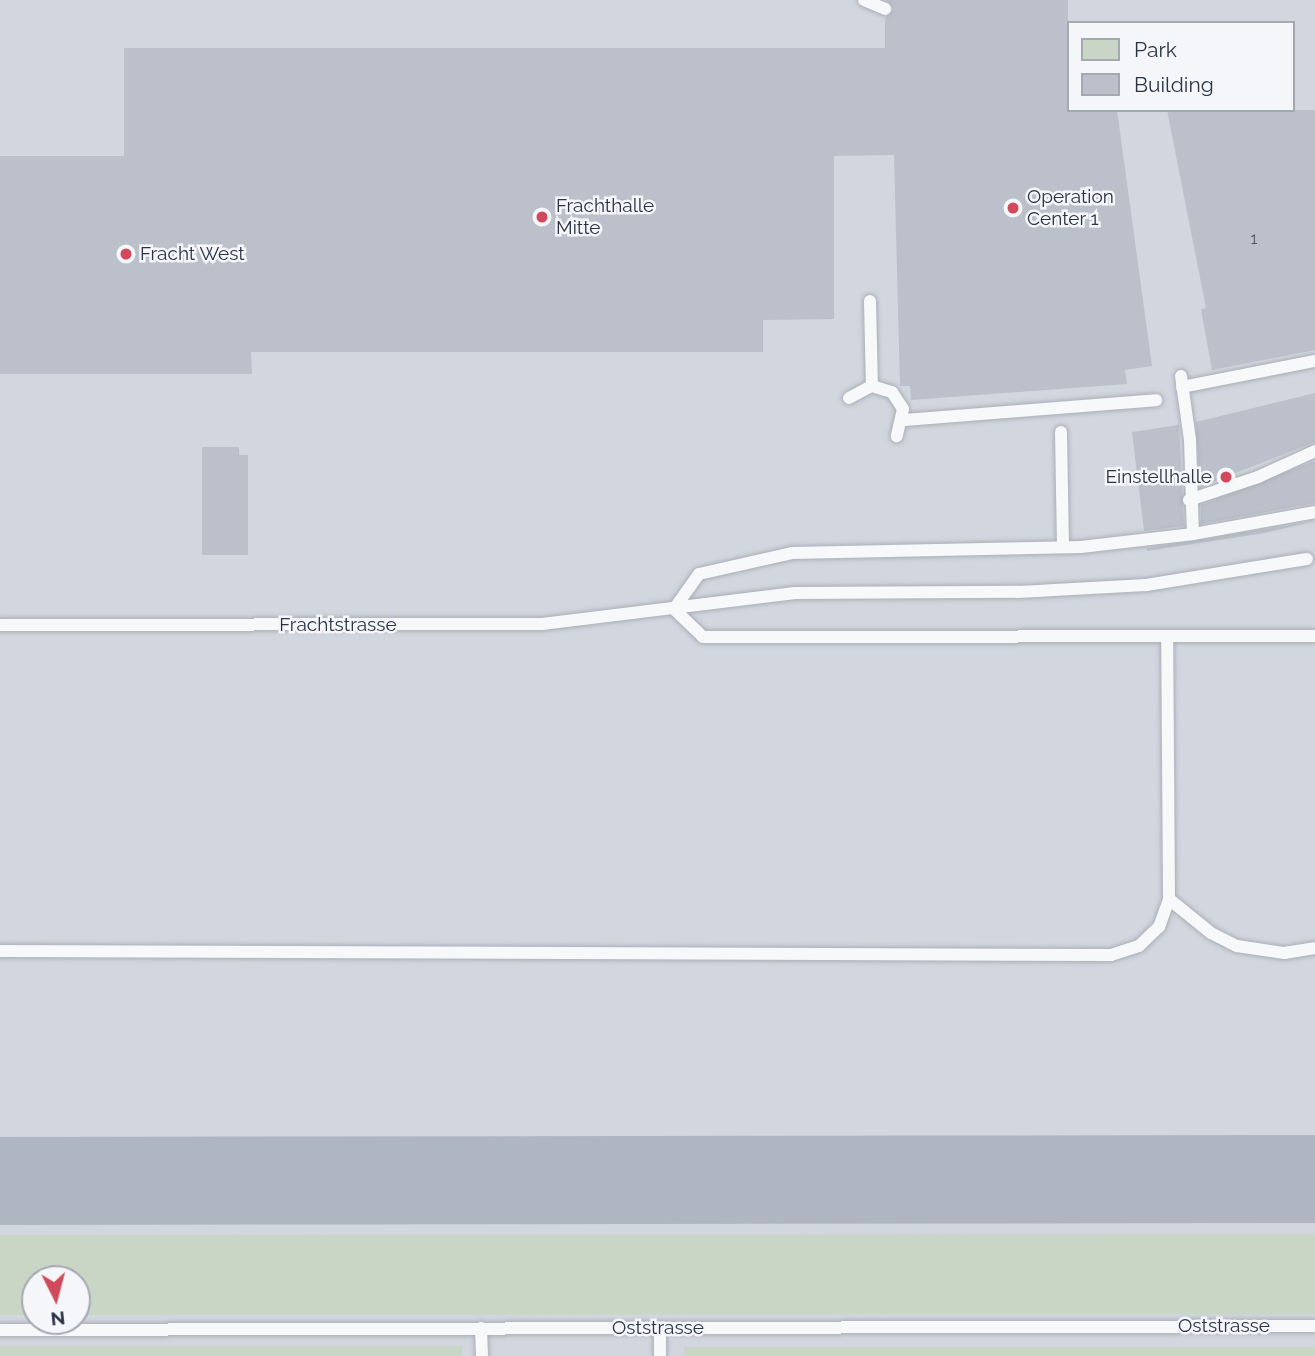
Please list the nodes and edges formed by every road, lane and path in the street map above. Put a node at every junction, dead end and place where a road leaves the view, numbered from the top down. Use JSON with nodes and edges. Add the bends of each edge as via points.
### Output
{"nodes":[{"id":1,"x":864,"y":0,"type":"edge"},
{"id":2,"x":885,"y":9,"type":"dead end"},
{"id":3,"x":870,"y":301,"type":"dead end"},
{"id":4,"x":1315,"y":360,"type":"edge"},
{"id":5,"x":872,"y":386,"type":"junction"},
{"id":6,"x":849,"y":398,"type":"dead end"},
{"id":7,"x":1156,"y":400,"type":"dead end"},
{"id":8,"x":904,"y":419,"type":"junction"},
{"id":9,"x":1061,"y":432,"type":"dead end"},
{"id":10,"x":897,"y":436,"type":"dead end"},
{"id":11,"x":1315,"y":450,"type":"edge"},
{"id":12,"x":1189,"y":500,"type":"junction"},
{"id":13,"x":1315,"y":512,"type":"edge"},
{"id":14,"x":1193,"y":534,"type":"junction"},
{"id":15,"x":1063,"y":547,"type":"junction"},
{"id":16,"x":1307,"y":559,"type":"dead end"},
{"id":17,"x":674,"y":609,"type":"junction"},
{"id":18,"x":0,"y":625,"type":"edge"},
{"id":19,"x":1315,"y":636,"type":"edge"},
{"id":20,"x":1167,"y":637,"type":"junction"},
{"id":21,"x":1168,"y":899,"type":"junction"},
{"id":22,"x":1315,"y":948,"type":"edge"},
{"id":23,"x":0,"y":951,"type":"edge"},
{"id":24,"x":1315,"y":1326,"type":"edge"},
{"id":25,"x":481,"y":1328,"type":"junction"},
{"id":26,"x":660,"y":1328,"type":"junction"},
{"id":27,"x":0,"y":1330,"type":"edge"},
{"id":28,"x":482,"y":1356,"type":"edge"},
{"id":29,"x":660,"y":1356,"type":"edge"}],
"edges":[{"from":1,"to":2,"type":"lane"},
{"from":3,"to":5,"type":"lane"},
{"from":4,"to":12,"type":"lane","via":[[1181,381],[1190,440]]},
{"from":5,"to":6,"type":"lane"},
{"from":5,"to":8,"type":"lane","via":[[899,399]]},
{"from":7,"to":8,"type":"lane"},
{"from":8,"to":10,"type":"lane"},
{"from":9,"to":15,"type":"lane"},
{"from":11,"to":12,"type":"lane","via":[[1258,477]]},
{"from":12,"to":14,"type":"lane"},
{"from":13,"to":14,"type":"lane"},
{"from":14,"to":15,"type":"lane"},
{"from":15,"to":17,"type":"lane","via":[[792,553],[699,574]]},
{"from":16,"to":17,"type":"lane","name":"Frachtstrasse","via":[[1146,585],[1018,593],[796,593]]},
{"from":17,"to":18,"type":"lane","name":"Frachtstrasse","via":[[588,621],[495,625]]},
{"from":17,"to":20,"type":"lane","via":[[703,636]]},
{"from":19,"to":20,"type":"lane"},
{"from":20,"to":21,"type":"lane"},
{"from":21,"to":22,"type":"lane","via":[[1211,933],[1237,946],[1284,953]]},
{"from":21,"to":23,"type":"lane","via":[[1159,927],[1139,946],[1111,955]]},
{"from":24,"to":26,"type":"lane","name":"Oststrasse"},
{"from":25,"to":26,"type":"lane","name":"Oststrasse"},
{"from":25,"to":27,"type":"lane","name":"Oststrasse"},
{"from":25,"to":28,"type":"lane"},
{"from":26,"to":29,"type":"lane"}]}
